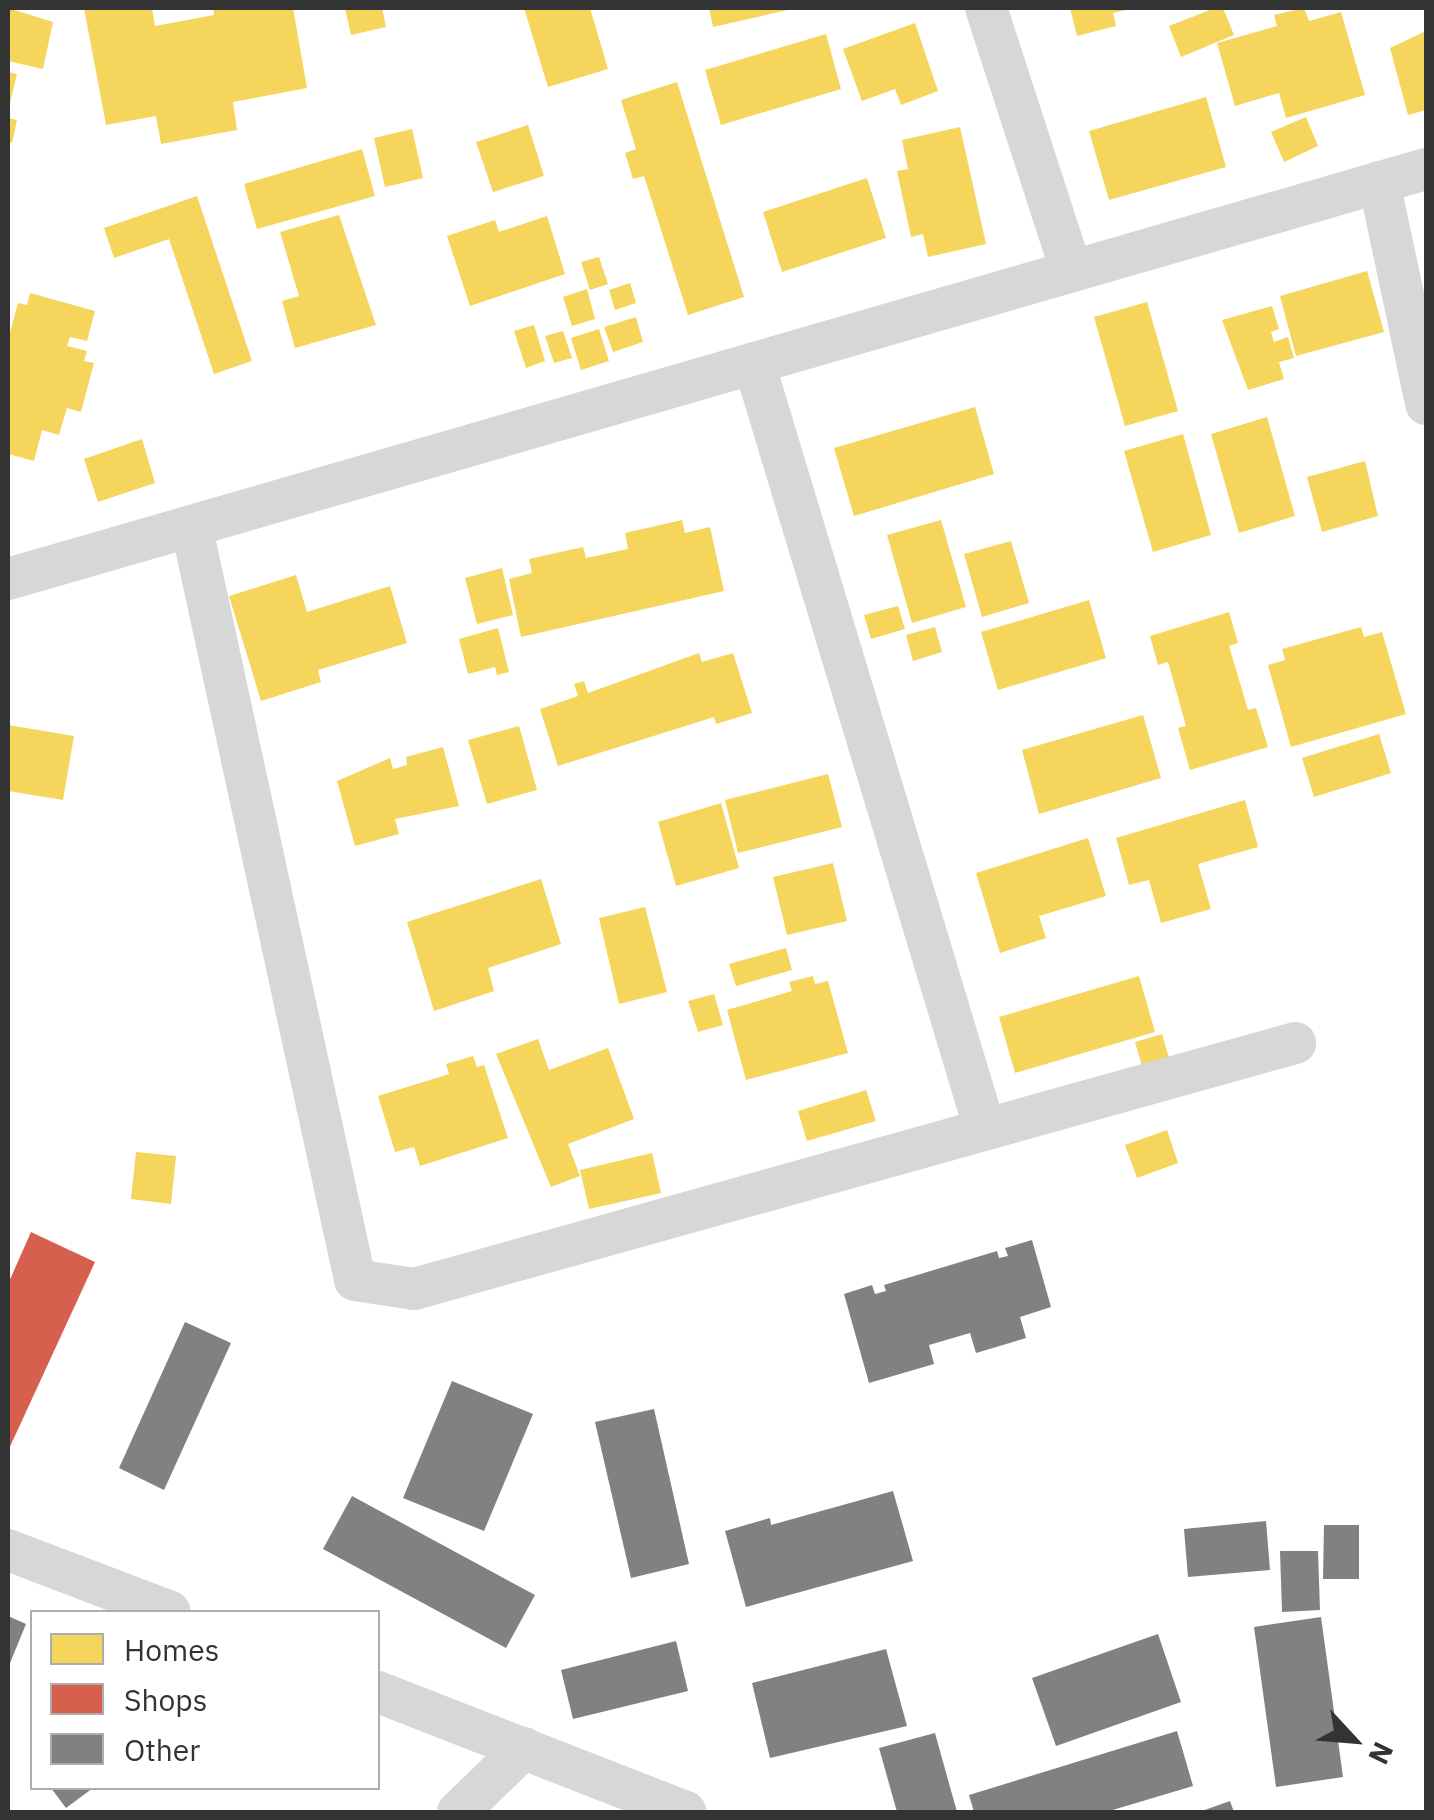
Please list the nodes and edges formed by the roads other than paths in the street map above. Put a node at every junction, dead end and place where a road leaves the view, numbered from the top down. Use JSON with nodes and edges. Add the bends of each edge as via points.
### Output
{"nodes":[{"id":1,"x":986,"y":8,"type":"edge"},
{"id":2,"x":1426,"y":169,"type":"edge"},
{"id":3,"x":1379,"y":182,"type":"junction"},
{"id":4,"x":1071,"y":269,"type":"junction"},
{"id":5,"x":754,"y":362,"type":"junction"},
{"id":6,"x":1426,"y":404,"type":"edge"},
{"id":7,"x":192,"y":529,"type":"junction"},
{"id":8,"x":8,"y":579,"type":"edge"},
{"id":9,"x":1294,"y":1043,"type":"dead end"},
{"id":10,"x":984,"y":1126,"type":"junction"},
{"id":11,"x":8,"y":1550,"type":"edge"},
{"id":12,"x":165,"y":1610,"type":"edge"},
{"id":13,"x":380,"y":1693,"type":"edge"},
{"id":14,"x":524,"y":1748,"type":"junction"},
{"id":15,"x":458,"y":1812,"type":"edge"},
{"id":16,"x":685,"y":1812,"type":"edge"}],
"edges":[{"from":1,"to":4,"type":"street"},
{"from":2,"to":3,"type":"street"},
{"from":3,"to":4,"type":"street"},
{"from":3,"to":6,"type":"street"},
{"from":4,"to":5,"type":"street"},
{"from":5,"to":7,"type":"street"},
{"from":5,"to":10,"type":"street"},
{"from":7,"to":8,"type":"street"},
{"from":7,"to":10,"type":"street","via":[[356,1280],[414,1289]]},
{"from":9,"to":10,"type":"street"},
{"from":11,"to":12,"type":"street"},
{"from":13,"to":14,"type":"street"},
{"from":14,"to":15,"type":"street"},
{"from":14,"to":16,"type":"street"}]}
